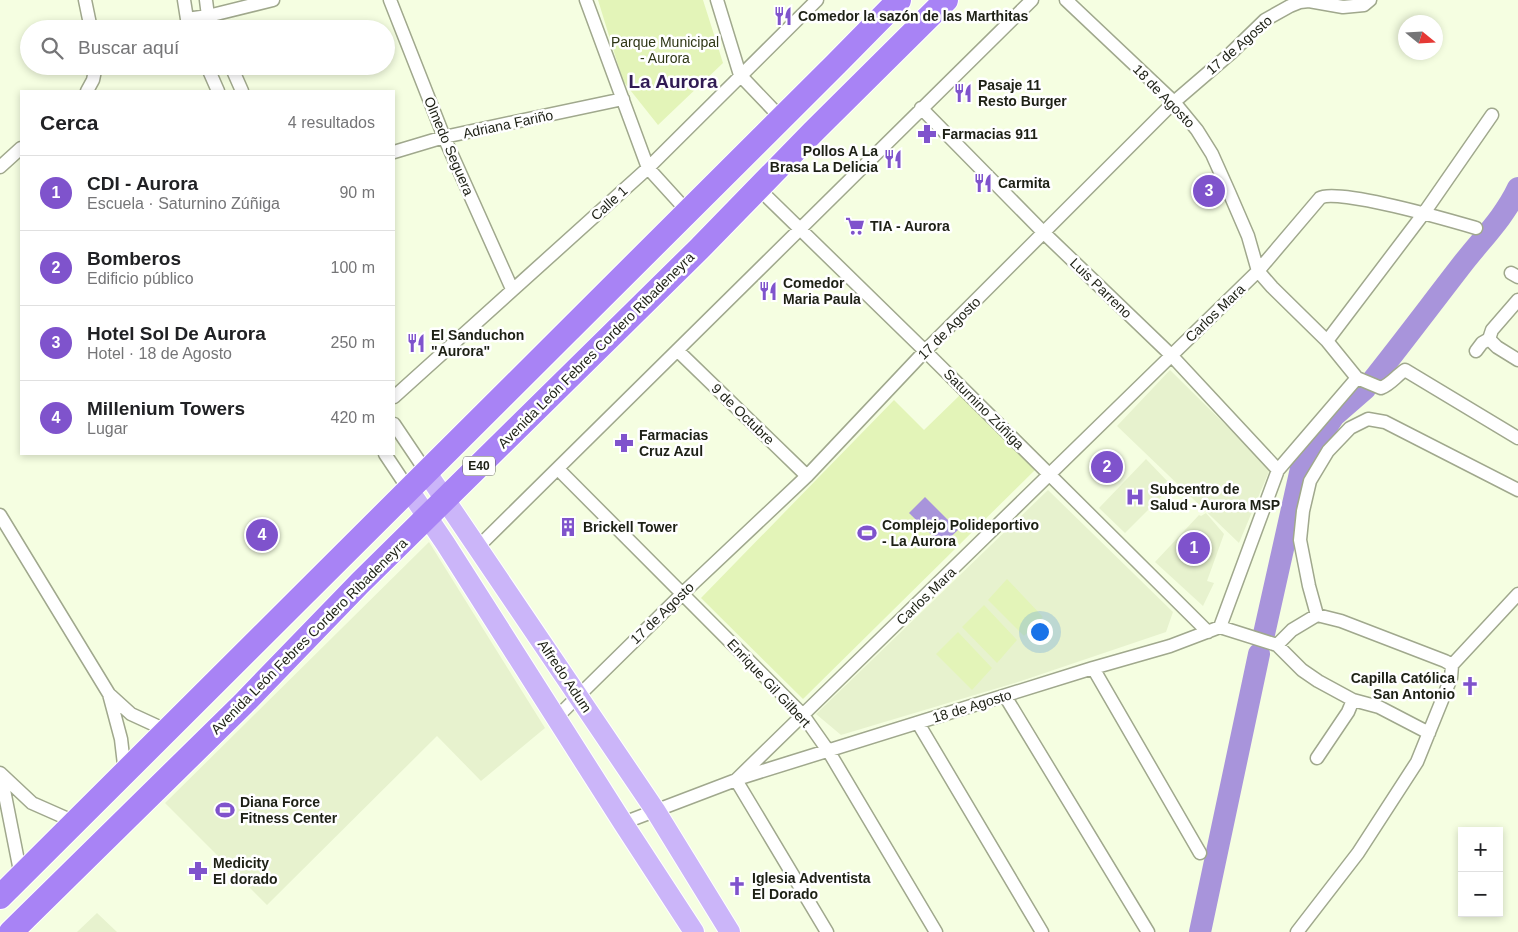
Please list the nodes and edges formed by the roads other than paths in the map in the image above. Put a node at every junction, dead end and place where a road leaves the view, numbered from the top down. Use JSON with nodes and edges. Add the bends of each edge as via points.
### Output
{"nodes":[{"id":1,"x":85,"y":0,"type":"edge"},
{"id":2,"x":184,"y":0,"type":"edge"},
{"id":3,"x":206,"y":0,"type":"edge"},
{"id":4,"x":273,"y":0,"type":"edge"},
{"id":5,"x":390,"y":0,"type":"edge"},
{"id":6,"x":586,"y":0,"type":"edge"},
{"id":7,"x":717,"y":0,"type":"edge"},
{"id":8,"x":817,"y":0,"type":"edge"},
{"id":9,"x":898,"y":0,"type":"edge"},
{"id":10,"x":946,"y":0,"type":"edge"},
{"id":11,"x":1032,"y":0,"type":"edge"},
{"id":12,"x":1066,"y":0,"type":"edge"},
{"id":13,"x":1370,"y":0,"type":"edge"},
{"id":14,"x":208,"y":16,"type":"junction"},
{"id":15,"x":89,"y":20,"type":"edge"},
{"id":16,"x":188,"y":20,"type":"edge"},
{"id":17,"x":198,"y":20,"type":"edge"},
{"id":18,"x":210,"y":20,"type":"edge"},
{"id":19,"x":836,"y":64,"type":"junction"},
{"id":20,"x":94,"y":75,"type":"edge"},
{"id":21,"x":211,"y":75,"type":"edge"},
{"id":22,"x":235,"y":75,"type":"edge"},
{"id":23,"x":740,"y":75,"type":"junction"},
{"id":24,"x":861,"y":85,"type":"junction"},
{"id":25,"x":88,"y":90,"type":"edge"},
{"id":26,"x":218,"y":90,"type":"edge"},
{"id":27,"x":242,"y":90,"type":"edge"},
{"id":28,"x":623,"y":99,"type":"junction"},
{"id":29,"x":1174,"y":102,"type":"junction"},
{"id":30,"x":921,"y":108,"type":"junction"},
{"id":31,"x":787,"y":113,"type":"junction"},
{"id":32,"x":1492,"y":115,"type":"dead end"},
{"id":33,"x":813,"y":132,"type":"junction"},
{"id":34,"x":444,"y":137,"type":"junction"},
{"id":35,"x":20,"y":149,"type":"edge"},
{"id":36,"x":395,"y":152,"type":"edge"},
{"id":37,"x":0,"y":167,"type":"edge"},
{"id":38,"x":648,"y":168,"type":"junction"},
{"id":39,"x":718,"y":182,"type":"junction"},
{"id":40,"x":758,"y":188,"type":"junction"},
{"id":41,"x":739,"y":208,"type":"junction"},
{"id":42,"x":1424,"y":213,"type":"junction"},
{"id":43,"x":682,"y":219,"type":"junction"},
{"id":44,"x":1476,"y":228,"type":"dead end"},
{"id":45,"x":800,"y":229,"type":"junction"},
{"id":46,"x":1044,"y":233,"type":"junction"},
{"id":47,"x":699,"y":250,"type":"junction"},
{"id":48,"x":1258,"y":272,"type":"junction"},
{"id":49,"x":512,"y":290,"type":"junction"},
{"id":50,"x":1518,"y":300,"type":"edge"},
{"id":51,"x":1489,"y":339,"type":"junction"},
{"id":52,"x":1327,"y":341,"type":"junction"},
{"id":53,"x":678,"y":351,"type":"junction"},
{"id":54,"x":926,"y":351,"type":"junction"},
{"id":55,"x":1476,"y":351,"type":"dead end"},
{"id":56,"x":1171,"y":355,"type":"junction"},
{"id":57,"x":1518,"y":360,"type":"edge"},
{"id":58,"x":1357,"y":378,"type":"junction"},
{"id":59,"x":395,"y":396,"type":"edge"},
{"id":60,"x":395,"y":426,"type":"edge"},
{"id":61,"x":1518,"y":438,"type":"edge"},
{"id":62,"x":386,"y":455,"type":"edge"},
{"id":63,"x":558,"y":469,"type":"junction"},
{"id":64,"x":1278,"y":470,"type":"junction"},
{"id":65,"x":427,"y":474,"type":"junction"},
{"id":66,"x":807,"y":476,"type":"junction"},
{"id":67,"x":1050,"y":476,"type":"junction"},
{"id":68,"x":409,"y":490,"type":"junction"},
{"id":69,"x":1518,"y":490,"type":"edge"},
{"id":70,"x":444,"y":500,"type":"junction"},
{"id":71,"x":0,"y":515,"type":"edge"},
{"id":72,"x":428,"y":516,"type":"junction"},
{"id":73,"x":477,"y":548,"type":"junction"},
{"id":74,"x":683,"y":593,"type":"junction"},
{"id":75,"x":1518,"y":594,"type":"edge"},
{"id":76,"x":1317,"y":615,"type":"junction"},
{"id":77,"x":1220,"y":627,"type":"junction"},
{"id":78,"x":1208,"y":632,"type":"junction"},
{"id":79,"x":1277,"y":645,"type":"junction"},
{"id":80,"x":1452,"y":665,"type":"junction"},
{"id":81,"x":1093,"y":668,"type":"junction"},
{"id":82,"x":109,"y":694,"type":"junction"},
{"id":83,"x":578,"y":695,"type":"junction"},
{"id":84,"x":1005,"y":696,"type":"junction"},
{"id":85,"x":1353,"y":700,"type":"junction"},
{"id":86,"x":803,"y":715,"type":"junction"},
{"id":87,"x":557,"y":717,"type":"junction"},
{"id":88,"x":918,"y":722,"type":"junction"},
{"id":89,"x":168,"y":731,"type":"junction"},
{"id":90,"x":1429,"y":733,"type":"junction"},
{"id":91,"x":829,"y":752,"type":"junction"},
{"id":92,"x":1317,"y":758,"type":"dead end"},
{"id":93,"x":1,"y":774,"type":"edge"},
{"id":94,"x":125,"y":774,"type":"junction"},
{"id":95,"x":736,"y":780,"type":"junction"},
{"id":96,"x":655,"y":810,"type":"junction"},
{"id":97,"x":75,"y":822,"type":"junction"},
{"id":98,"x":623,"y":823,"type":"junction"},
{"id":99,"x":1200,"y":852,"type":"dead end"},
{"id":100,"x":21,"y":876,"type":"junction"},
{"id":101,"x":0,"y":897,"type":"edge"},
{"id":102,"x":11,"y":932,"type":"edge"},
{"id":103,"x":694,"y":932,"type":"edge"},
{"id":104,"x":730,"y":932,"type":"edge"},
{"id":105,"x":827,"y":932,"type":"edge"},
{"id":106,"x":936,"y":932,"type":"edge"},
{"id":107,"x":1042,"y":932,"type":"edge"},
{"id":108,"x":1148,"y":932,"type":"edge"},
{"id":109,"x":1297,"y":932,"type":"edge"}],
"edges":[{"from":1,"to":15,"type":"street"},
{"from":2,"to":16,"type":"street"},
{"from":3,"to":14,"type":"street"},
{"from":4,"to":14,"type":"street"},
{"from":5,"to":34,"type":"street","name":"Olmedo Seguera"},
{"from":6,"to":28,"type":"street"},
{"from":7,"to":23,"type":"street"},
{"from":8,"to":23,"type":"street","name":"Calle 1"},
{"from":9,"to":19,"type":"highway","number":"E40"},
{"from":10,"to":24,"type":"highway","name":"Avenida León Febres Cordero Ribadeneyra","number":"E40"},
{"from":11,"to":30,"type":"street"},
{"from":12,"to":29,"type":"street","name":"18 de Agosto"},
{"from":13,"to":29,"type":"street","name":"17 de Agosto","via":[[1364,5],[1342,7],[1309,1],[1290,6],[1265,20]]},
{"from":14,"to":17,"type":"street"},
{"from":14,"to":18,"type":"street"},
{"from":19,"to":24,"type":"highway","via":[[840,79],[846,84]]},
{"from":19,"to":31,"type":"highway","number":"E40"},
{"from":20,"to":25,"type":"street"},
{"from":21,"to":26,"type":"street"},
{"from":22,"to":27,"type":"street"},
{"from":23,"to":31,"type":"street"},
{"from":23,"to":38,"type":"street","name":"Calle 1"},
{"from":24,"to":33,"type":"highway","name":"Avenida León Febres Cordero Ribadeneyra","number":"E40"},
{"from":28,"to":34,"type":"street","name":"Adriana Fariño"},
{"from":28,"to":38,"type":"street"},
{"from":29,"to":46,"type":"street","name":"17 de Agosto"},
{"from":29,"to":48,"type":"street","name":"18 de Agosto","via":[[1212,154],[1248,236]]},
{"from":30,"to":45,"type":"street"},
{"from":30,"to":46,"type":"street","name":"Luis Parreno"},
{"from":31,"to":33,"type":"highway","via":[[801,106],[809,110],[816,124]]},
{"from":31,"to":39,"type":"highway","number":"E40"},
{"from":32,"to":42,"type":"street"},
{"from":33,"to":40,"type":"highway","name":"Avenida León Febres Cordero Ribadeneyra","number":"E40"},
{"from":34,"to":36,"type":"street","name":"Adriana Fariño"},
{"from":34,"to":49,"type":"street","name":"Olmedo Seguera"},
{"from":35,"to":37,"type":"street"},
{"from":38,"to":43,"type":"street"},
{"from":38,"to":49,"type":"street","name":"Calle 1"},
{"from":39,"to":41,"type":"highway","via":[[722,196]]},
{"from":39,"to":43,"type":"highway","number":"E40"},
{"from":40,"to":41,"type":"highway","name":"Avenida León Febres Cordero Ribadeneyra","number":"E40"},
{"from":40,"to":45,"type":"street","name":"Saturnino Zúñiga"},
{"from":41,"to":47,"type":"highway","name":"Avenida León Febres Cordero Ribadeneyra","number":"E40"},
{"from":42,"to":44,"type":"street"},
{"from":42,"to":48,"type":"street","name":"Carlos Mara","via":[[1324,196]]},
{"from":42,"to":52,"type":"street"},
{"from":43,"to":47,"type":"highway","via":[[684,226],[696,235]]},
{"from":43,"to":65,"type":"highway","number":"E40"},
{"from":45,"to":53,"type":"street"},
{"from":45,"to":54,"type":"street","name":"Saturnino Zúñiga"},
{"from":46,"to":54,"type":"street","name":"17 de Agosto"},
{"from":46,"to":56,"type":"street","name":"Luis Parreno"},
{"from":47,"to":70,"type":"highway","name":"Avenida León Febres Cordero Ribadeneyra","number":"E40"},
{"from":48,"to":52,"type":"street","name":"18 de Agosto"},
{"from":48,"to":56,"type":"street","name":"Carlos Mara"},
{"from":49,"to":59,"type":"street","name":"Calle 1"},
{"from":50,"to":51,"type":"street","via":[[1492,330]]},
{"from":51,"to":55,"type":"street","via":[[1482,342]]},
{"from":51,"to":57,"type":"street"},
{"from":52,"to":58,"type":"street","name":"18 de Agosto"},
{"from":53,"to":63,"type":"street"},
{"from":53,"to":66,"type":"street","name":"9 de Octubre"},
{"from":54,"to":66,"type":"street","name":"17 de Agosto"},
{"from":54,"to":67,"type":"street","name":"Saturnino Zúñiga"},
{"from":56,"to":64,"type":"street","name":"Luis Parreno"},
{"from":56,"to":67,"type":"street","name":"Carlos Mara"},
{"from":58,"to":61,"type":"street","via":[[1381,388],[1405,370]]},
{"from":58,"to":64,"type":"street"},
{"from":60,"to":65,"type":"street","name":"Alfredo Adum"},
{"from":62,"to":68,"type":"street","name":"Alfredo Adum"},
{"from":63,"to":73,"type":"street"},
{"from":63,"to":74,"type":"street","name":"Enrique Gil Gilbert"},
{"from":64,"to":77,"type":"street"},
{"from":65,"to":68,"type":"highway","number":"E40"},
{"from":65,"to":70,"type":"main road","name":"Alfredo Adum"},
{"from":66,"to":74,"type":"street","name":"17 de Agosto"},
{"from":67,"to":78,"type":"street","name":"Saturnino Zúñiga"},
{"from":67,"to":86,"type":"street","name":"Carlos Mara"},
{"from":68,"to":72,"type":"main road","name":"Alfredo Adum"},
{"from":68,"to":89,"type":"highway","number":"E40"},
{"from":69,"to":76,"type":"street","via":[[1385,422],[1368,419],[1350,428],[1328,451],[1310,481],[1303,511],[1300,540]]},
{"from":70,"to":72,"type":"highway","name":"Avenida León Febres Cordero Ribadeneyra","number":"E40"},
{"from":70,"to":73,"type":"main road","name":"Alfredo Adum"},
{"from":71,"to":82,"type":"street"},
{"from":72,"to":87,"type":"main road","name":"Alfredo Adum"},
{"from":72,"to":102,"type":"highway","name":"Avenida León Febres Cordero Ribadeneyra","number":"E40"},
{"from":73,"to":83,"type":"main road","name":"Alfredo Adum"},
{"from":74,"to":83,"type":"street","name":"17 de Agosto"},
{"from":74,"to":86,"type":"street","name":"Enrique Gil Gilbert"},
{"from":75,"to":80,"type":"street"},
{"from":76,"to":79,"type":"street","via":[[1292,630]]},
{"from":76,"to":80,"type":"street","via":[[1341,621]]},
{"from":77,"to":78,"type":"street","name":"18 de Agosto"},
{"from":77,"to":79,"type":"street"},
{"from":78,"to":81,"type":"street","name":"18 de Agosto"},
{"from":79,"to":85,"type":"street","via":[[1310,675]]},
{"from":80,"to":90,"type":"street","via":[[1451,678]]},
{"from":81,"to":84,"type":"street","name":"18 de Agosto"},
{"from":81,"to":99,"type":"street"},
{"from":82,"to":89,"type":"street","via":[[131,714]]},
{"from":82,"to":94,"type":"street","via":[[121,738]]},
{"from":83,"to":87,"type":"street","name":"17 de Agosto"},
{"from":83,"to":96,"type":"main road","name":"Alfredo Adum"},
{"from":84,"to":88,"type":"street","name":"18 de Agosto"},
{"from":84,"to":108,"type":"street"},
{"from":85,"to":90,"type":"street","via":[[1379,707]]},
{"from":85,"to":92,"type":"street"},
{"from":86,"to":91,"type":"street","name":"Enrique Gil Gilbert"},
{"from":86,"to":95,"type":"street","name":"Carlos Mara"},
{"from":87,"to":98,"type":"main road","name":"Alfredo Adum"},
{"from":88,"to":91,"type":"street","name":"18 de Agosto"},
{"from":88,"to":107,"type":"street"},
{"from":89,"to":94,"type":"highway","number":"E40"},
{"from":90,"to":109,"type":"street","via":[[1417,762],[1358,854]]},
{"from":91,"to":95,"type":"street","name":"18 de Agosto"},
{"from":91,"to":106,"type":"street","name":"Enrique Gil Gilbert"},
{"from":93,"to":97,"type":"street","via":[[32,803]]},
{"from":93,"to":100,"type":"street"},
{"from":94,"to":97,"type":"highway","number":"E40"},
{"from":95,"to":96,"type":"street","name":"Carlos Mara"},
{"from":95,"to":105,"type":"street"},
{"from":96,"to":98,"type":"street","name":"Carlos Mara"},
{"from":96,"to":104,"type":"main road","name":"Alfredo Adum"},
{"from":97,"to":100,"type":"highway","number":"E40"},
{"from":98,"to":103,"type":"main road","name":"Alfredo Adum"},
{"from":100,"to":101,"type":"highway","number":"E40"}]}
